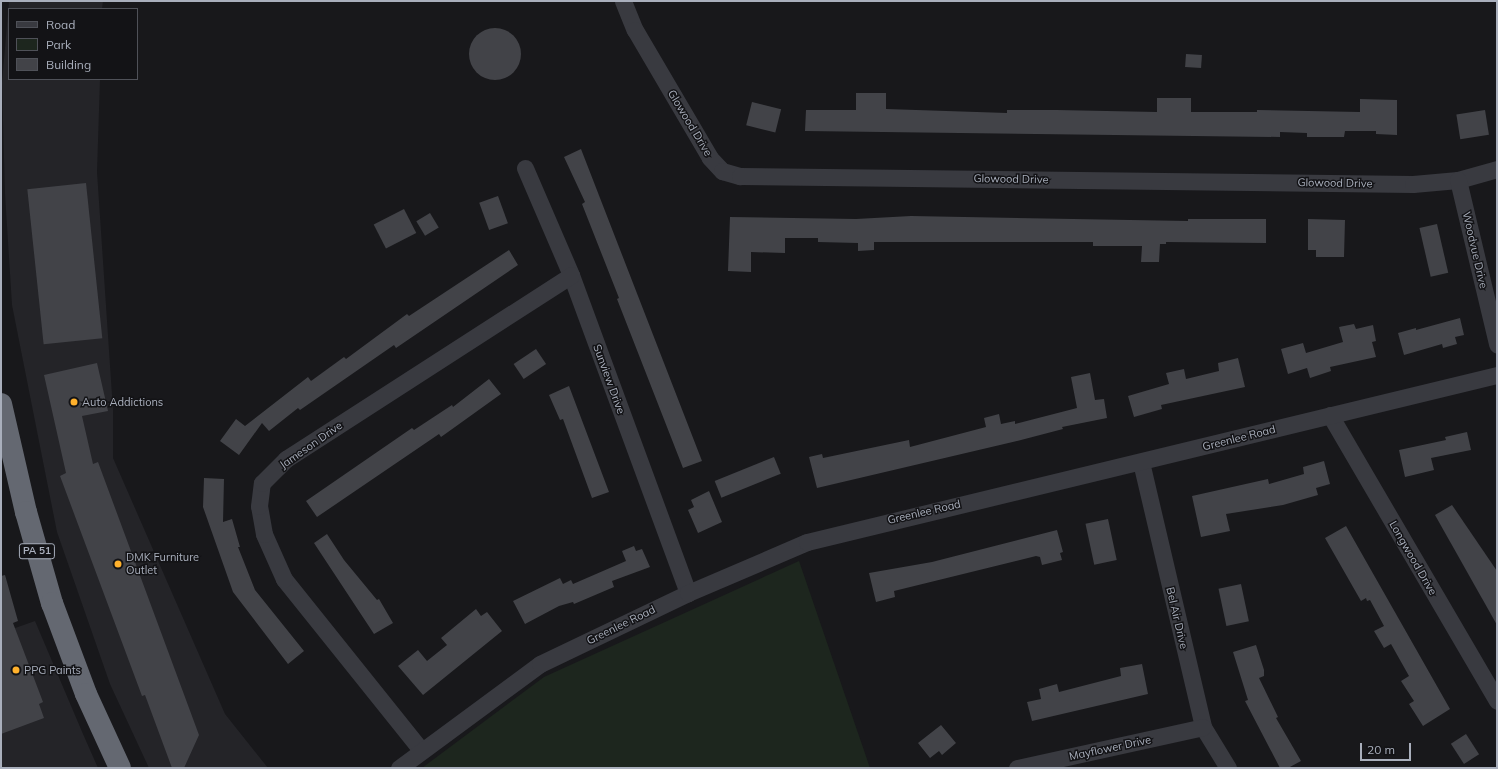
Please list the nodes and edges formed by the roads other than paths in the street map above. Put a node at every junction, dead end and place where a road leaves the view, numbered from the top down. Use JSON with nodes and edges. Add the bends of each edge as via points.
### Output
{"nodes":[{"id":1,"x":623,"y":1,"type":"edge"},
{"id":2,"x":525,"y":168,"type":"dead end"},
{"id":3,"x":1497,"y":169,"type":"edge"},
{"id":4,"x":1458,"y":180,"type":"junction"},
{"id":5,"x":571,"y":275,"type":"junction"},
{"id":6,"x":1497,"y":344,"type":"edge"},
{"id":7,"x":1497,"y":374,"type":"edge"},
{"id":8,"x":1,"y":404,"type":"edge"},
{"id":9,"x":1330,"y":415,"type":"junction"},
{"id":10,"x":1141,"y":462,"type":"junction"},
{"id":11,"x":688,"y":593,"type":"junction"},
{"id":12,"x":1497,"y":701,"type":"edge"},
{"id":13,"x":1203,"y":727,"type":"junction"},
{"id":14,"x":421,"y":750,"type":"junction"},
{"id":15,"x":120,"y":768,"type":"edge"},
{"id":16,"x":399,"y":768,"type":"edge"},
{"id":17,"x":1017,"y":768,"type":"edge"},
{"id":18,"x":1228,"y":768,"type":"edge"}],
"edges":[{"from":1,"to":4,"type":"street","name":"Glowood Drive","via":[[636,30],[710,158],[722,171],[740,176],[1412,184]]},
{"from":2,"to":5,"type":"street","name":"Sunview Drive"},
{"from":3,"to":4,"type":"street","name":"Glowood Drive"},
{"from":4,"to":6,"type":"street","name":"Woodvue Drive"},
{"from":5,"to":11,"type":"street","name":"Sunview Drive"},
{"from":5,"to":14,"type":"street","name":"Jameson Drive","via":[[286,459],[262,483],[259,506],[264,534],[284,579]]},
{"from":7,"to":9,"type":"street","name":"Greenlee Road"},
{"from":8,"to":15,"type":"highway","number":"PA 51","via":[[26,512],[52,603],[86,694]]},
{"from":9,"to":10,"type":"street","name":"Greenlee Road"},
{"from":9,"to":12,"type":"street","name":"Longwood Drive"},
{"from":10,"to":11,"type":"street","name":"Greenlee Road","via":[[880,522],[807,542]]},
{"from":10,"to":13,"type":"street","name":"Bel Air Drive"},
{"from":11,"to":14,"type":"street","name":"Greenlee Road","via":[[540,664]]},
{"from":13,"to":17,"type":"street","name":"Mayflower Drive"},
{"from":13,"to":18,"type":"street","name":"Bel Air Drive"},
{"from":14,"to":16,"type":"street","name":"Greenlee Road"}]}
